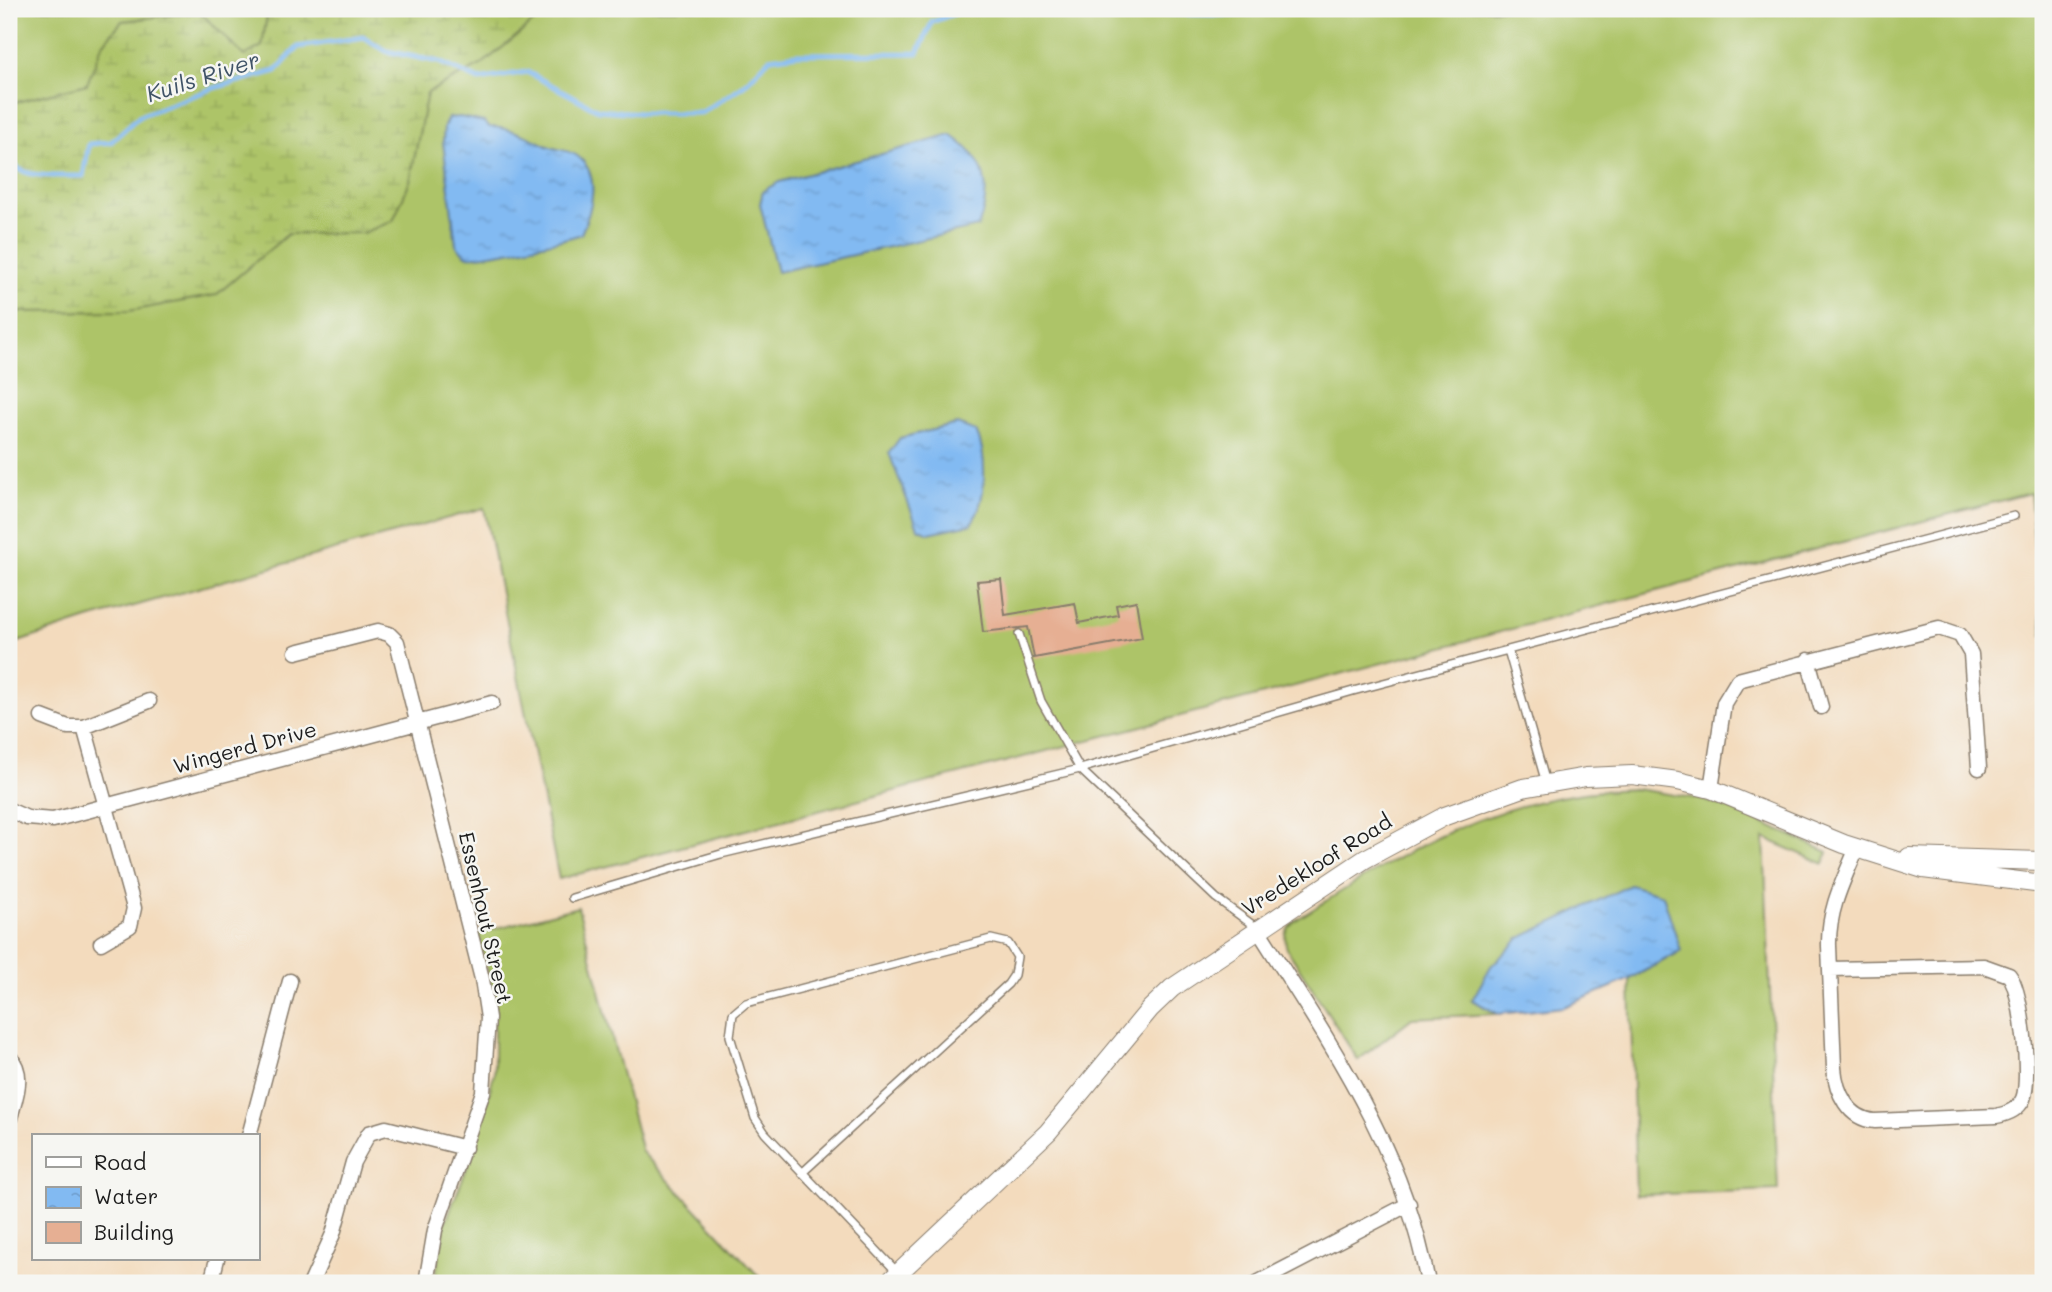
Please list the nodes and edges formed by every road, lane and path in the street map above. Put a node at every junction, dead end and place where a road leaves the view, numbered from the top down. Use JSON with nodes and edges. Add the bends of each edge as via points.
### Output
{"nodes":[{"id":1,"x":2014,"y":516,"type":"dead end"},
{"id":2,"x":1019,"y":634,"type":"dead end"},
{"id":3,"x":1508,"y":650,"type":"junction"},
{"id":4,"x":296,"y":652,"type":"dead end"},
{"id":5,"x":1808,"y":660,"type":"junction"},
{"id":6,"x":149,"y":701,"type":"dead end"},
{"id":7,"x":492,"y":703,"type":"dead end"},
{"id":8,"x":1821,"y":707,"type":"dead end"},
{"id":9,"x":42,"y":717,"type":"dead end"},
{"id":10,"x":415,"y":724,"type":"junction"},
{"id":11,"x":84,"y":727,"type":"junction"},
{"id":12,"x":1979,"y":768,"type":"dead end"},
{"id":13,"x":1080,"y":769,"type":"junction"},
{"id":14,"x":1546,"y":783,"type":"junction"},
{"id":15,"x":1711,"y":789,"type":"junction"},
{"id":16,"x":106,"y":806,"type":"junction"},
{"id":17,"x":9,"y":810,"type":"edge"},
{"id":18,"x":1857,"y":848,"type":"junction"},
{"id":19,"x":1888,"y":856,"type":"junction"},
{"id":20,"x":2043,"y":861,"type":"edge"},
{"id":21,"x":2043,"y":884,"type":"edge"},
{"id":22,"x":572,"y":898,"type":"dead end"},
{"id":23,"x":1257,"y":928,"type":"junction"},
{"id":24,"x":101,"y":943,"type":"dead end"},
{"id":25,"x":1830,"y":969,"type":"junction"},
{"id":26,"x":290,"y":981,"type":"dead end"},
{"id":27,"x":11,"y":1058,"type":"edge"},
{"id":28,"x":9,"y":1122,"type":"edge"},
{"id":29,"x":250,"y":1134,"type":"edge"},
{"id":30,"x":465,"y":1148,"type":"junction"},
{"id":31,"x":802,"y":1172,"type":"junction"},
{"id":32,"x":1409,"y":1204,"type":"junction"},
{"id":33,"x":218,"y":1260,"type":"edge"},
{"id":34,"x":893,"y":1278,"type":"edge"},
{"id":35,"x":211,"y":1283,"type":"edge"},
{"id":36,"x":311,"y":1283,"type":"edge"},
{"id":37,"x":426,"y":1283,"type":"edge"},
{"id":38,"x":1257,"y":1283,"type":"edge"},
{"id":39,"x":1428,"y":1283,"type":"edge"}],
"edges":[{"from":1,"to":3,"type":"lane"},
{"from":2,"to":13,"type":"lane","via":[[1041,701]]},
{"from":3,"to":13,"type":"lane"},
{"from":3,"to":14,"type":"lane"},
{"from":4,"to":10,"type":"street","name":"Essenhout Street","via":[[372,631],[389,634],[399,647]]},
{"from":5,"to":8,"type":"street"},
{"from":5,"to":12,"type":"street","via":[[1924,630],[1949,629],[1960,635],[1971,654]]},
{"from":5,"to":15,"type":"street","via":[[1747,676],[1730,688]]},
{"from":6,"to":11,"type":"street"},
{"from":7,"to":10,"type":"street","name":"Wingerd Drive"},
{"from":9,"to":11,"type":"street","via":[[68,727]]},
{"from":10,"to":16,"type":"street","name":"Wingerd Drive"},
{"from":10,"to":30,"type":"street","name":"Essenhout Street","via":[[485,998],[486,1073]]},
{"from":11,"to":16,"type":"street"},
{"from":13,"to":22,"type":"lane","via":[[721,854]]},
{"from":13,"to":23,"type":"lane","via":[[1216,898]]},
{"from":14,"to":15,"type":"street","name":"Vredekloof Road","via":[[1632,775]]},
{"from":14,"to":23,"type":"street","name":"Vredekloof Road","via":[[1500,794],[1445,816],[1364,859]]},
{"from":15,"to":18,"type":"street","name":"Vredekloof Road"},
{"from":16,"to":17,"type":"street","name":"Wingerd Drive","via":[[45,821]]},
{"from":16,"to":24,"type":"street","via":[[134,908],[130,926]]},
{"from":18,"to":19,"type":"street","name":"Vredekloof Road"},
{"from":18,"to":25,"type":"street","via":[[1830,913]]},
{"from":19,"to":20,"type":"street","name":"Vredekloof Road"},
{"from":19,"to":21,"type":"street","name":"Vredekloof Road","via":[[1923,869]]},
{"from":23,"to":32,"type":"street","via":[[1356,1084]]},
{"from":23,"to":34,"type":"street","name":"Vredekloof Road","via":[[1150,1009],[1048,1132]]},
{"from":25,"to":25,"type":"street","via":[[1835,1079],[1854,1114],[1875,1121],[1996,1116],[2018,1106],[2025,1073],[2018,993],[2009,975],[1984,966]]},
{"from":26,"to":29,"type":"street"},
{"from":27,"to":28,"type":"street","via":[[19,1083]]},
{"from":30,"to":36,"type":"street","via":[[386,1128],[369,1133],[353,1162],[333,1234]]},
{"from":30,"to":37,"type":"street","name":"Essenhout Street","via":[[435,1230]]},
{"from":31,"to":31,"type":"lane","via":[[755,1118],[730,1036],[733,1014],[746,1003],[991,939],[1008,943],[1017,957],[1009,984]]},
{"from":31,"to":34,"type":"lane"},
{"from":32,"to":38,"type":"street"},
{"from":32,"to":39,"type":"street"},
{"from":33,"to":35,"type":"street"}]}
